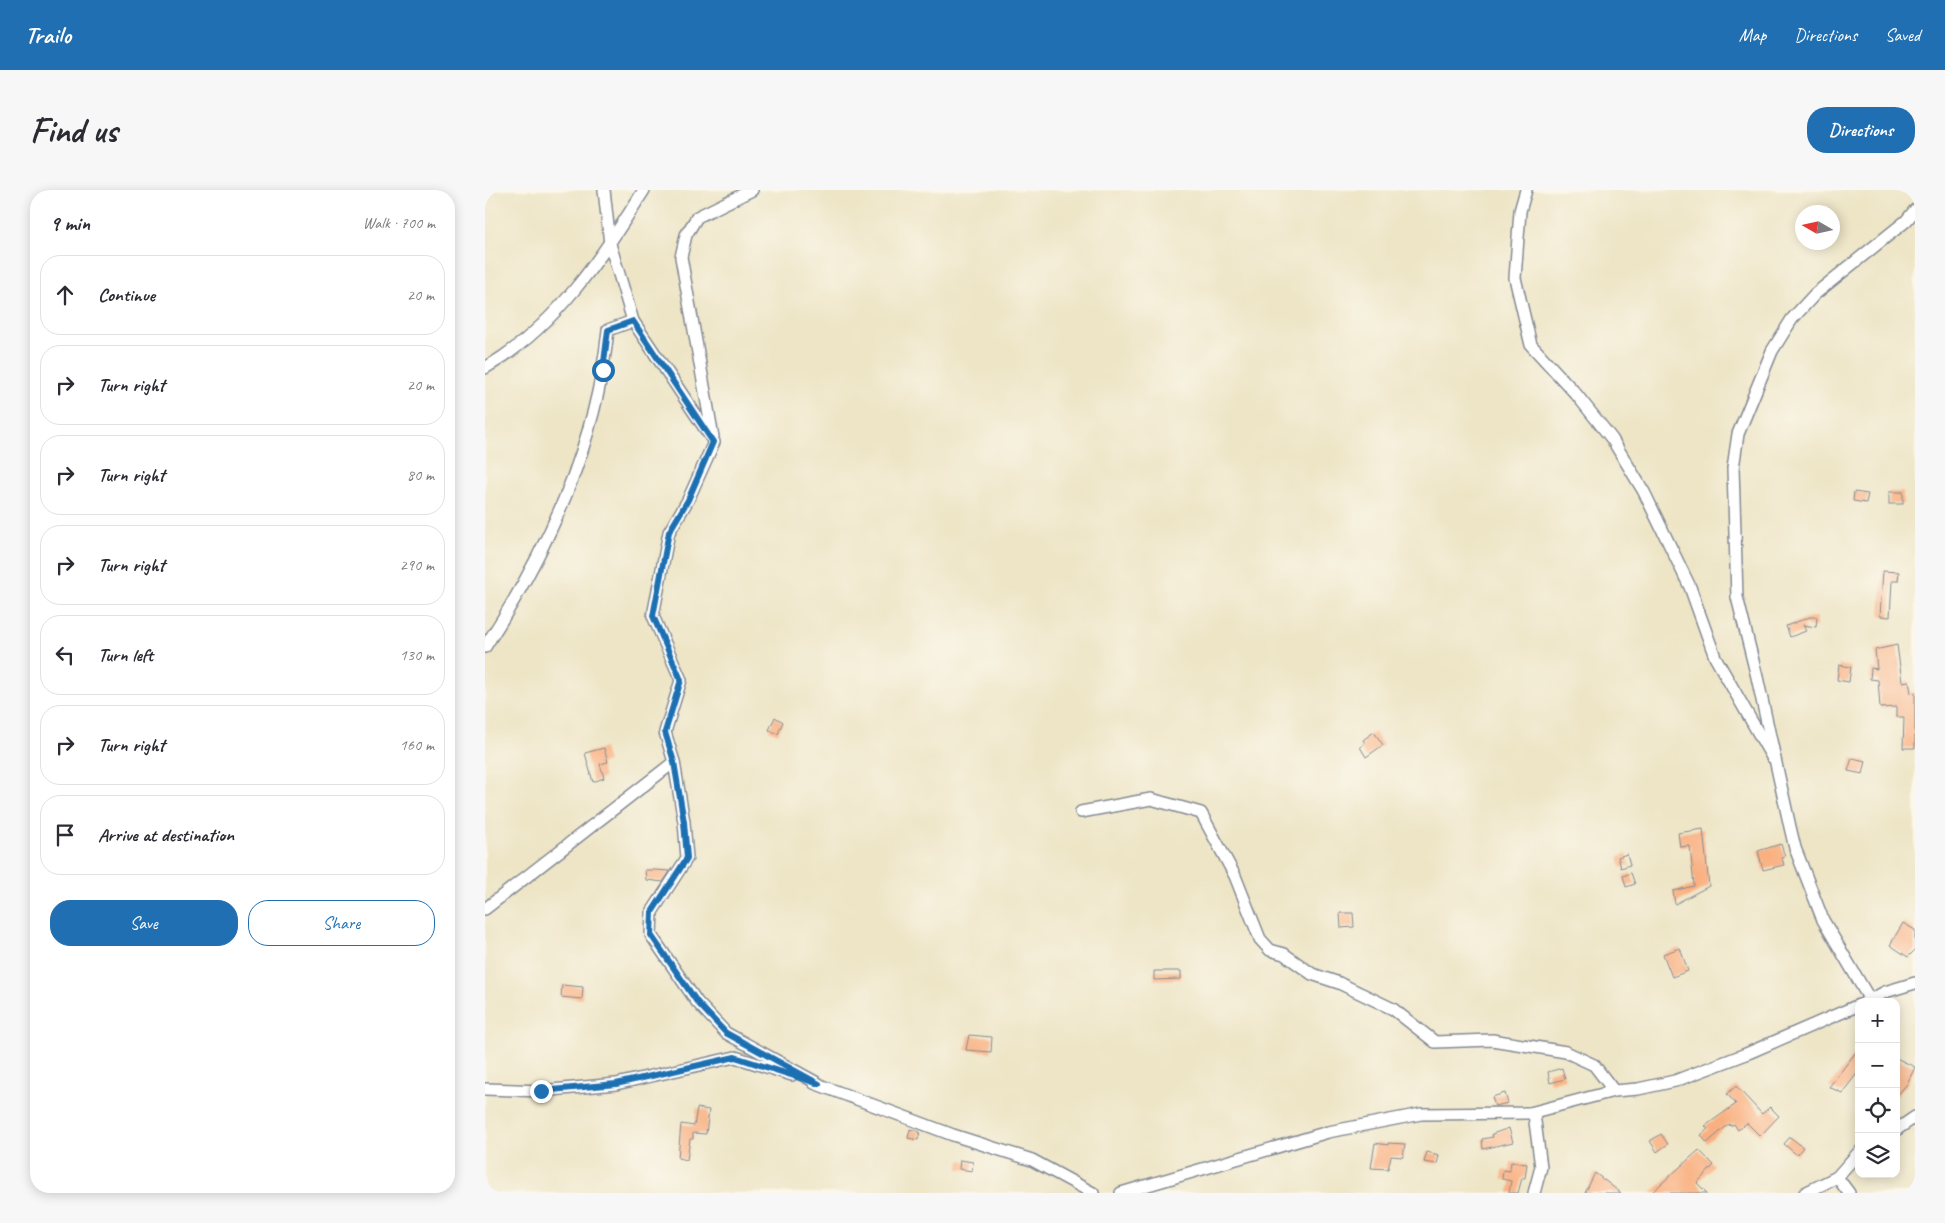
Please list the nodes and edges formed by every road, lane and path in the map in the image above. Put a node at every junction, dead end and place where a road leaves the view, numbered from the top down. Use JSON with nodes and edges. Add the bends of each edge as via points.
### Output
{"nodes":[{"id":1,"x":603,"y":190,"type":"edge"},
{"id":2,"x":644,"y":190,"type":"edge"},
{"id":3,"x":752,"y":190,"type":"edge"},
{"id":4,"x":1526,"y":190,"type":"edge"},
{"id":5,"x":1915,"y":210,"type":"edge"},
{"id":6,"x":610,"y":244,"type":"junction"},
{"id":7,"x":633,"y":321,"type":"junction"},
{"id":8,"x":485,"y":368,"type":"edge"},
{"id":9,"x":713,"y":442,"type":"junction"},
{"id":10,"x":485,"y":647,"type":"edge"},
{"id":11,"x":674,"y":762,"type":"junction"},
{"id":12,"x":1778,"y":767,"type":"junction"},
{"id":13,"x":1081,"y":812,"type":"dead end"},
{"id":14,"x":485,"y":908,"type":"edge"},
{"id":15,"x":1915,"y":983,"type":"edge"},
{"id":16,"x":1866,"y":998,"type":"edge"},
{"id":17,"x":1874,"y":998,"type":"edge"},
{"id":18,"x":1855,"y":1007,"type":"edge"},
{"id":19,"x":819,"y":1084,"type":"junction"},
{"id":20,"x":485,"y":1089,"type":"edge"},
{"id":21,"x":1614,"y":1091,"type":"junction"},
{"id":22,"x":1530,"y":1113,"type":"junction"},
{"id":23,"x":1915,"y":1118,"type":"edge"},
{"id":24,"x":1900,"y":1127,"type":"edge"},
{"id":25,"x":1855,"y":1157,"type":"edge"},
{"id":26,"x":1837,"y":1177,"type":"junction"},
{"id":27,"x":1093,"y":1193,"type":"edge"},
{"id":28,"x":1121,"y":1193,"type":"edge"},
{"id":29,"x":1534,"y":1193,"type":"edge"},
{"id":30,"x":1805,"y":1193,"type":"edge"},
{"id":31,"x":1849,"y":1193,"type":"edge"}],
"edges":[{"from":1,"to":6,"type":"street"},
{"from":2,"to":6,"type":"street"},
{"from":3,"to":9,"type":"street","via":[[697,217],[686,235],[681,257]]},
{"from":4,"to":12,"type":"street","via":[[1520,211],[1515,278],[1531,345],[1612,440],[1644,492],[1690,587],[1715,657]]},
{"from":5,"to":12,"type":"street","via":[[1906,221],[1815,294],[1792,319],[1772,351],[1738,434],[1733,468],[1737,597]]},
{"from":6,"to":7,"type":"street"},
{"from":6,"to":8,"type":"street","via":[[564,302],[505,356]]},
{"from":7,"to":9,"type":"street"},
{"from":7,"to":10,"type":"street","via":[[608,330],[603,370],[589,430],[565,500],[518,596]]},
{"from":9,"to":11,"type":"street","via":[[688,500],[669,532],[653,616],[681,680],[665,732]]},
{"from":11,"to":14,"type":"street"},
{"from":11,"to":19,"type":"street","via":[[687,858],[652,912],[651,935],[697,1002],[726,1033]]},
{"from":12,"to":16,"type":"street","via":[[1795,848],[1823,920]]},
{"from":13,"to":21,"type":"street","via":[[1151,799],[1201,813],[1235,876],[1260,939],[1270,950],[1284,954],[1311,974],[1339,982],[1393,1009],[1435,1042],[1492,1040],[1566,1052],[1593,1065]]},
{"from":15,"to":17,"type":"street"},
{"from":18,"to":21,"type":"street","via":[[1675,1081]]},
{"from":19,"to":20,"type":"street","via":[[735,1057],[616,1084],[541,1091]]},
{"from":19,"to":27,"type":"street","via":[[953,1135],[1032,1160]]},
{"from":21,"to":22,"type":"street"},
{"from":22,"to":28,"type":"street","via":[[1421,1114],[1328,1132]]},
{"from":22,"to":29,"type":"street","via":[[1534,1114],[1541,1167]]},
{"from":23,"to":24,"type":"street"},
{"from":25,"to":26,"type":"street"},
{"from":26,"to":30,"type":"street"},
{"from":26,"to":31,"type":"street"}]}
